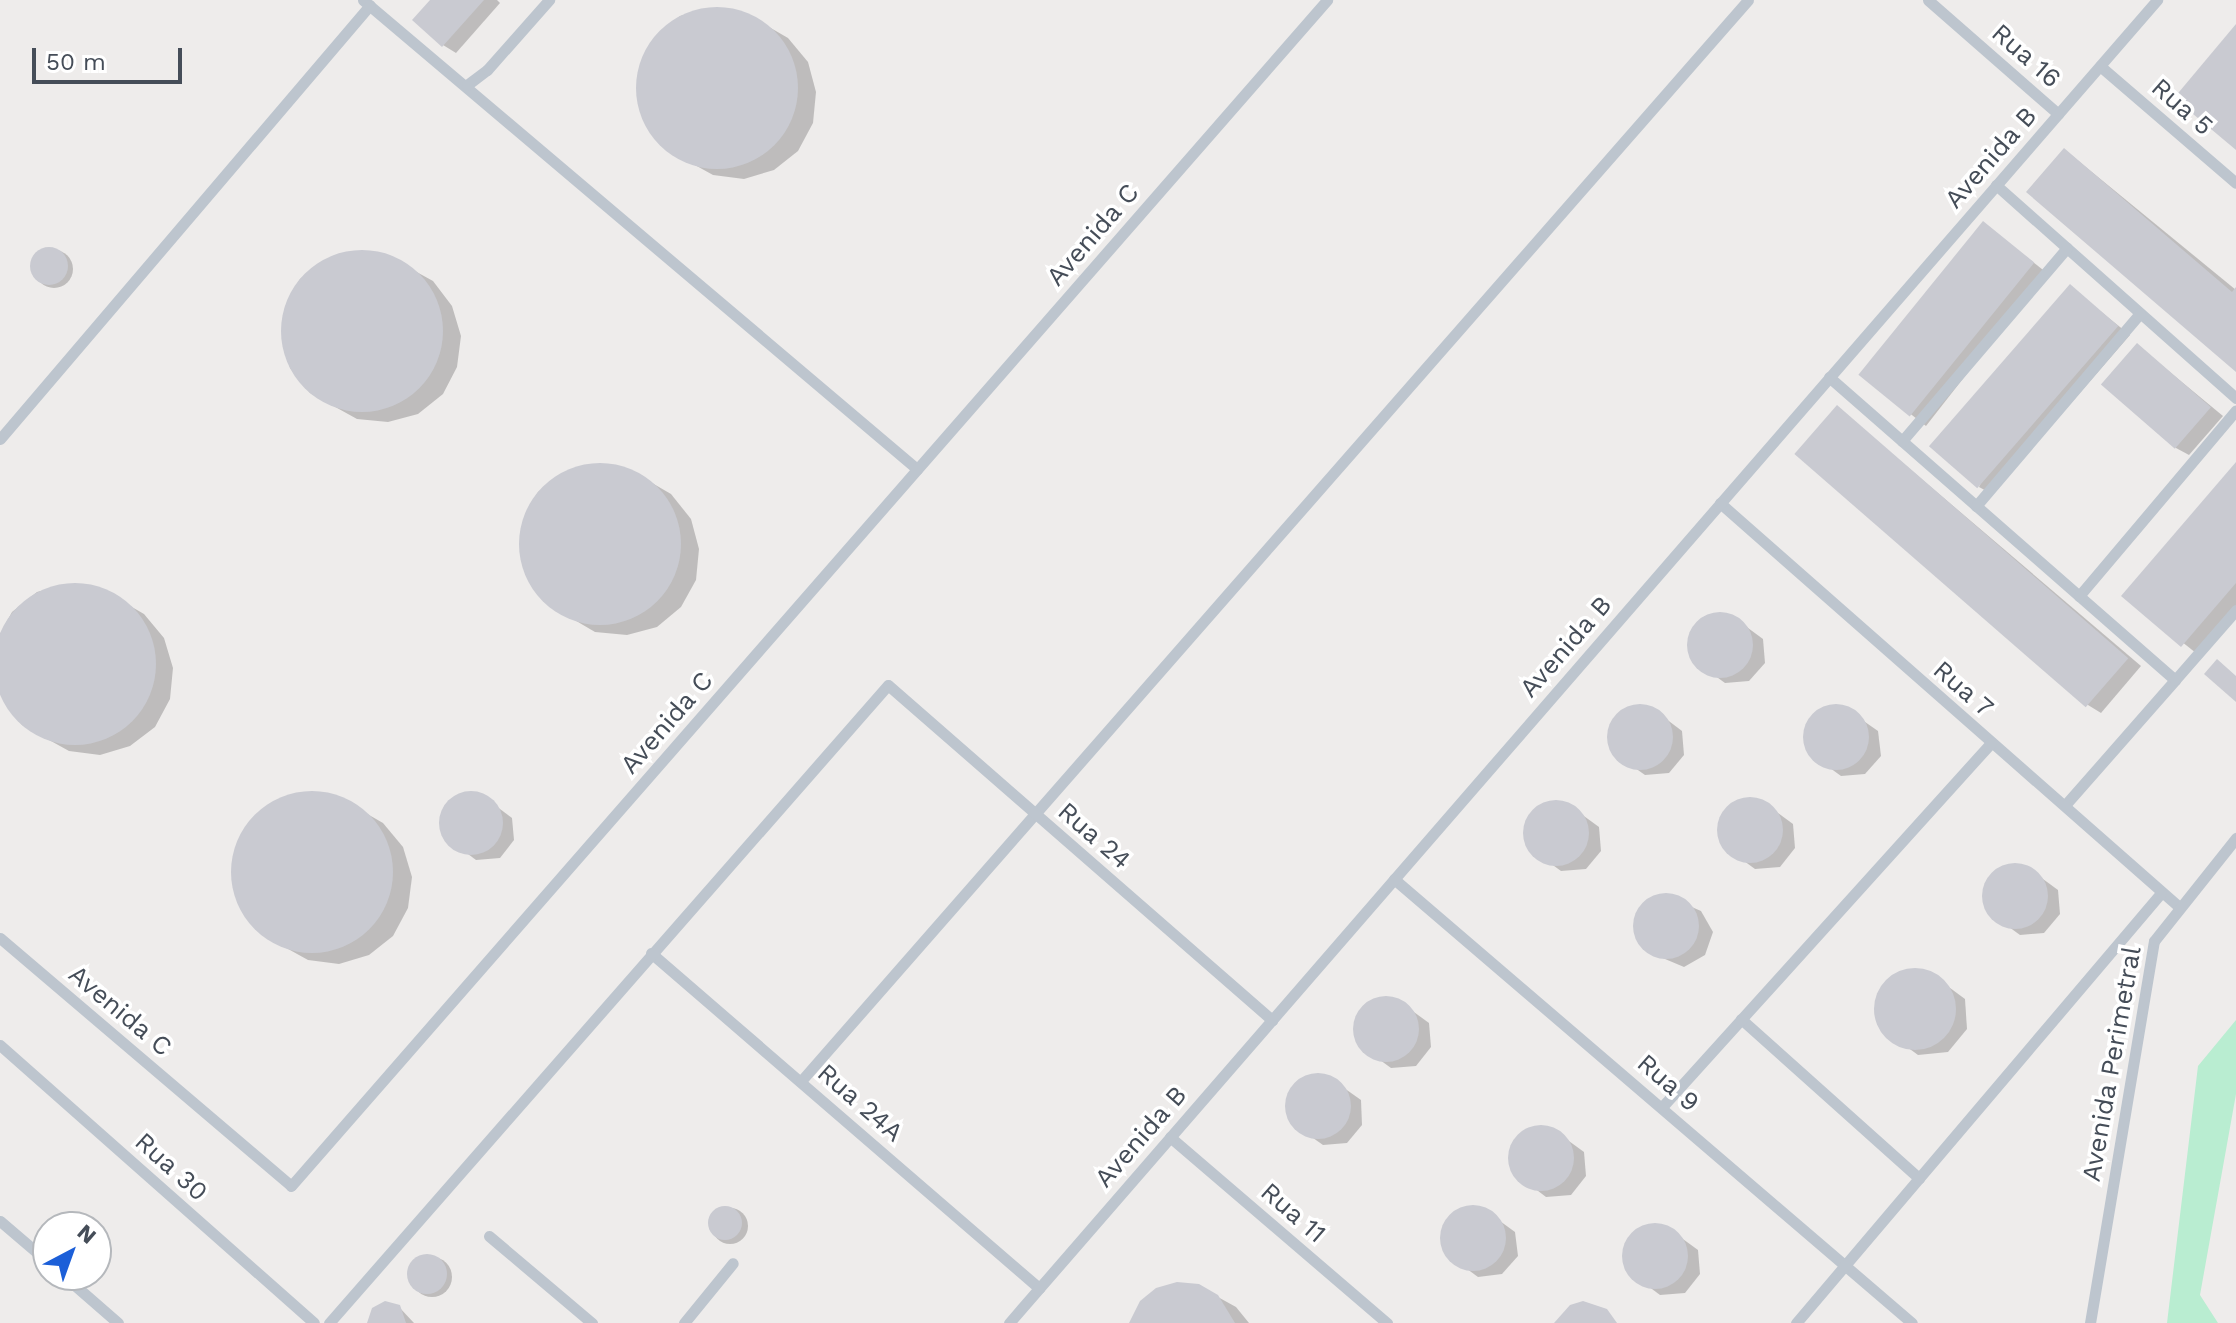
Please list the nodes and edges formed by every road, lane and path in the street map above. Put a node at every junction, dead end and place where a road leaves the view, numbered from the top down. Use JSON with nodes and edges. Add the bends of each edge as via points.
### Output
{"nodes":[{"id":1,"x":549,"y":0,"type":"edge"},
{"id":2,"x":1327,"y":0,"type":"edge"},
{"id":3,"x":1748,"y":0,"type":"edge"},
{"id":4,"x":1928,"y":0,"type":"edge"},
{"id":5,"x":2157,"y":0,"type":"edge"},
{"id":6,"x":367,"y":2,"type":"edge"},
{"id":7,"x":2100,"y":66,"type":"junction"},
{"id":8,"x":467,"y":85,"type":"junction"},
{"id":9,"x":2058,"y":114,"type":"junction"},
{"id":10,"x":2236,"y":183,"type":"edge"},
{"id":11,"x":1996,"y":185,"type":"junction"},
{"id":12,"x":2067,"y":248,"type":"junction"},
{"id":13,"x":2140,"y":313,"type":"junction"},
{"id":14,"x":1829,"y":377,"type":"junction"},
{"id":15,"x":2236,"y":398,"type":"edge"},
{"id":16,"x":2236,"y":410,"type":"edge"},
{"id":17,"x":0,"y":439,"type":"edge"},
{"id":18,"x":1902,"y":441,"type":"junction"},
{"id":19,"x":917,"y":469,"type":"junction"},
{"id":20,"x":1720,"y":503,"type":"junction"},
{"id":21,"x":1976,"y":506,"type":"junction"},
{"id":22,"x":2079,"y":596,"type":"junction"},
{"id":23,"x":2236,"y":610,"type":"edge"},
{"id":24,"x":2175,"y":680,"type":"junction"},
{"id":25,"x":1991,"y":743,"type":"junction"},
{"id":26,"x":2065,"y":805,"type":"junction"},
{"id":27,"x":1037,"y":815,"type":"junction"},
{"id":28,"x":2236,"y":838,"type":"edge"},
{"id":29,"x":1394,"y":879,"type":"junction"},
{"id":30,"x":2161,"y":893,"type":"junction"},
{"id":31,"x":2178,"y":906,"type":"junction"},
{"id":32,"x":0,"y":938,"type":"edge"},
{"id":33,"x":651,"y":953,"type":"junction"},
{"id":34,"x":1741,"y":1019,"type":"junction"},
{"id":35,"x":1272,"y":1020,"type":"junction"},
{"id":36,"x":0,"y":1045,"type":"edge"},
{"id":37,"x":801,"y":1081,"type":"junction"},
{"id":38,"x":1662,"y":1107,"type":"junction"},
{"id":39,"x":1170,"y":1137,"type":"junction"},
{"id":40,"x":1919,"y":1178,"type":"junction"},
{"id":41,"x":0,"y":1221,"type":"edge"},
{"id":42,"x":489,"y":1236,"type":"dead end"},
{"id":43,"x":32,"y":1248,"type":"edge"},
{"id":44,"x":733,"y":1263,"type":"dead end"},
{"id":45,"x":1844,"y":1266,"type":"junction"},
{"id":46,"x":1039,"y":1288,"type":"junction"},
{"id":47,"x":81,"y":1291,"type":"edge"},
{"id":48,"x":118,"y":1323,"type":"edge"},
{"id":49,"x":314,"y":1323,"type":"edge"},
{"id":50,"x":329,"y":1323,"type":"edge"},
{"id":51,"x":592,"y":1323,"type":"edge"},
{"id":52,"x":684,"y":1323,"type":"edge"},
{"id":53,"x":1009,"y":1323,"type":"edge"},
{"id":54,"x":1387,"y":1323,"type":"edge"},
{"id":55,"x":1796,"y":1323,"type":"edge"},
{"id":56,"x":1912,"y":1323,"type":"edge"},
{"id":57,"x":2090,"y":1323,"type":"edge"}],
"edges":[{"from":1,"to":8,"type":"lane"},
{"from":2,"to":19,"type":"lane","name":"Avenida C"},
{"from":3,"to":27,"type":"lane"},
{"from":4,"to":9,"type":"lane","name":"Rua 16"},
{"from":5,"to":7,"type":"lane","name":"Avenida B"},
{"from":6,"to":8,"type":"lane"},
{"from":6,"to":17,"type":"lane"},
{"from":7,"to":9,"type":"lane","name":"Avenida B"},
{"from":7,"to":10,"type":"lane","name":"Rua 5"},
{"from":8,"to":19,"type":"lane"},
{"from":9,"to":11,"type":"lane","name":"Avenida B"},
{"from":11,"to":12,"type":"lane"},
{"from":11,"to":14,"type":"lane","name":"Avenida B"},
{"from":12,"to":13,"type":"lane"},
{"from":12,"to":18,"type":"lane"},
{"from":13,"to":15,"type":"lane"},
{"from":13,"to":21,"type":"lane"},
{"from":14,"to":18,"type":"lane"},
{"from":14,"to":20,"type":"lane","name":"Avenida B"},
{"from":16,"to":22,"type":"lane"},
{"from":18,"to":21,"type":"lane"},
{"from":19,"to":32,"type":"lane","name":"Avenida C","via":[[291,1186]]},
{"from":20,"to":25,"type":"lane","name":"Rua 7"},
{"from":20,"to":29,"type":"lane","name":"Avenida B"},
{"from":21,"to":22,"type":"lane"},
{"from":22,"to":24,"type":"lane"},
{"from":23,"to":24,"type":"lane"},
{"from":24,"to":26,"type":"lane"},
{"from":25,"to":26,"type":"lane","name":"Rua 7"},
{"from":25,"to":34,"type":"lane"},
{"from":26,"to":30,"type":"lane","name":"Rua 7"},
{"from":27,"to":33,"type":"lane","name":"Rua 24","via":[[888,685]]},
{"from":27,"to":35,"type":"lane","name":"Rua 24"},
{"from":27,"to":37,"type":"lane"},
{"from":28,"to":31,"type":"lane","name":"Avenida Perimetral"},
{"from":29,"to":35,"type":"lane","name":"Avenida B"},
{"from":29,"to":38,"type":"lane","name":"Rua 9"},
{"from":30,"to":31,"type":"lane","name":"Rua 7"},
{"from":30,"to":40,"type":"lane"},
{"from":31,"to":57,"type":"lane","name":"Avenida Perimetral","via":[[2154,941]]},
{"from":33,"to":37,"type":"lane","name":"Rua 24A"},
{"from":33,"to":50,"type":"lane"},
{"from":34,"to":38,"type":"lane"},
{"from":34,"to":40,"type":"lane"},
{"from":35,"to":39,"type":"lane","name":"Avenida B"},
{"from":36,"to":49,"type":"lane","name":"Rua 30"},
{"from":37,"to":46,"type":"lane","name":"Rua 24A"},
{"from":38,"to":45,"type":"lane","name":"Rua 9"},
{"from":39,"to":46,"type":"lane","name":"Avenida B"},
{"from":39,"to":54,"type":"lane","name":"Rua 11"},
{"from":40,"to":45,"type":"lane"},
{"from":41,"to":43,"type":"lane"},
{"from":42,"to":51,"type":"lane"},
{"from":44,"to":52,"type":"lane"},
{"from":45,"to":55,"type":"lane"},
{"from":45,"to":56,"type":"lane","name":"Rua 9"},
{"from":46,"to":53,"type":"lane","name":"Avenida B"},
{"from":47,"to":48,"type":"lane"}]}
